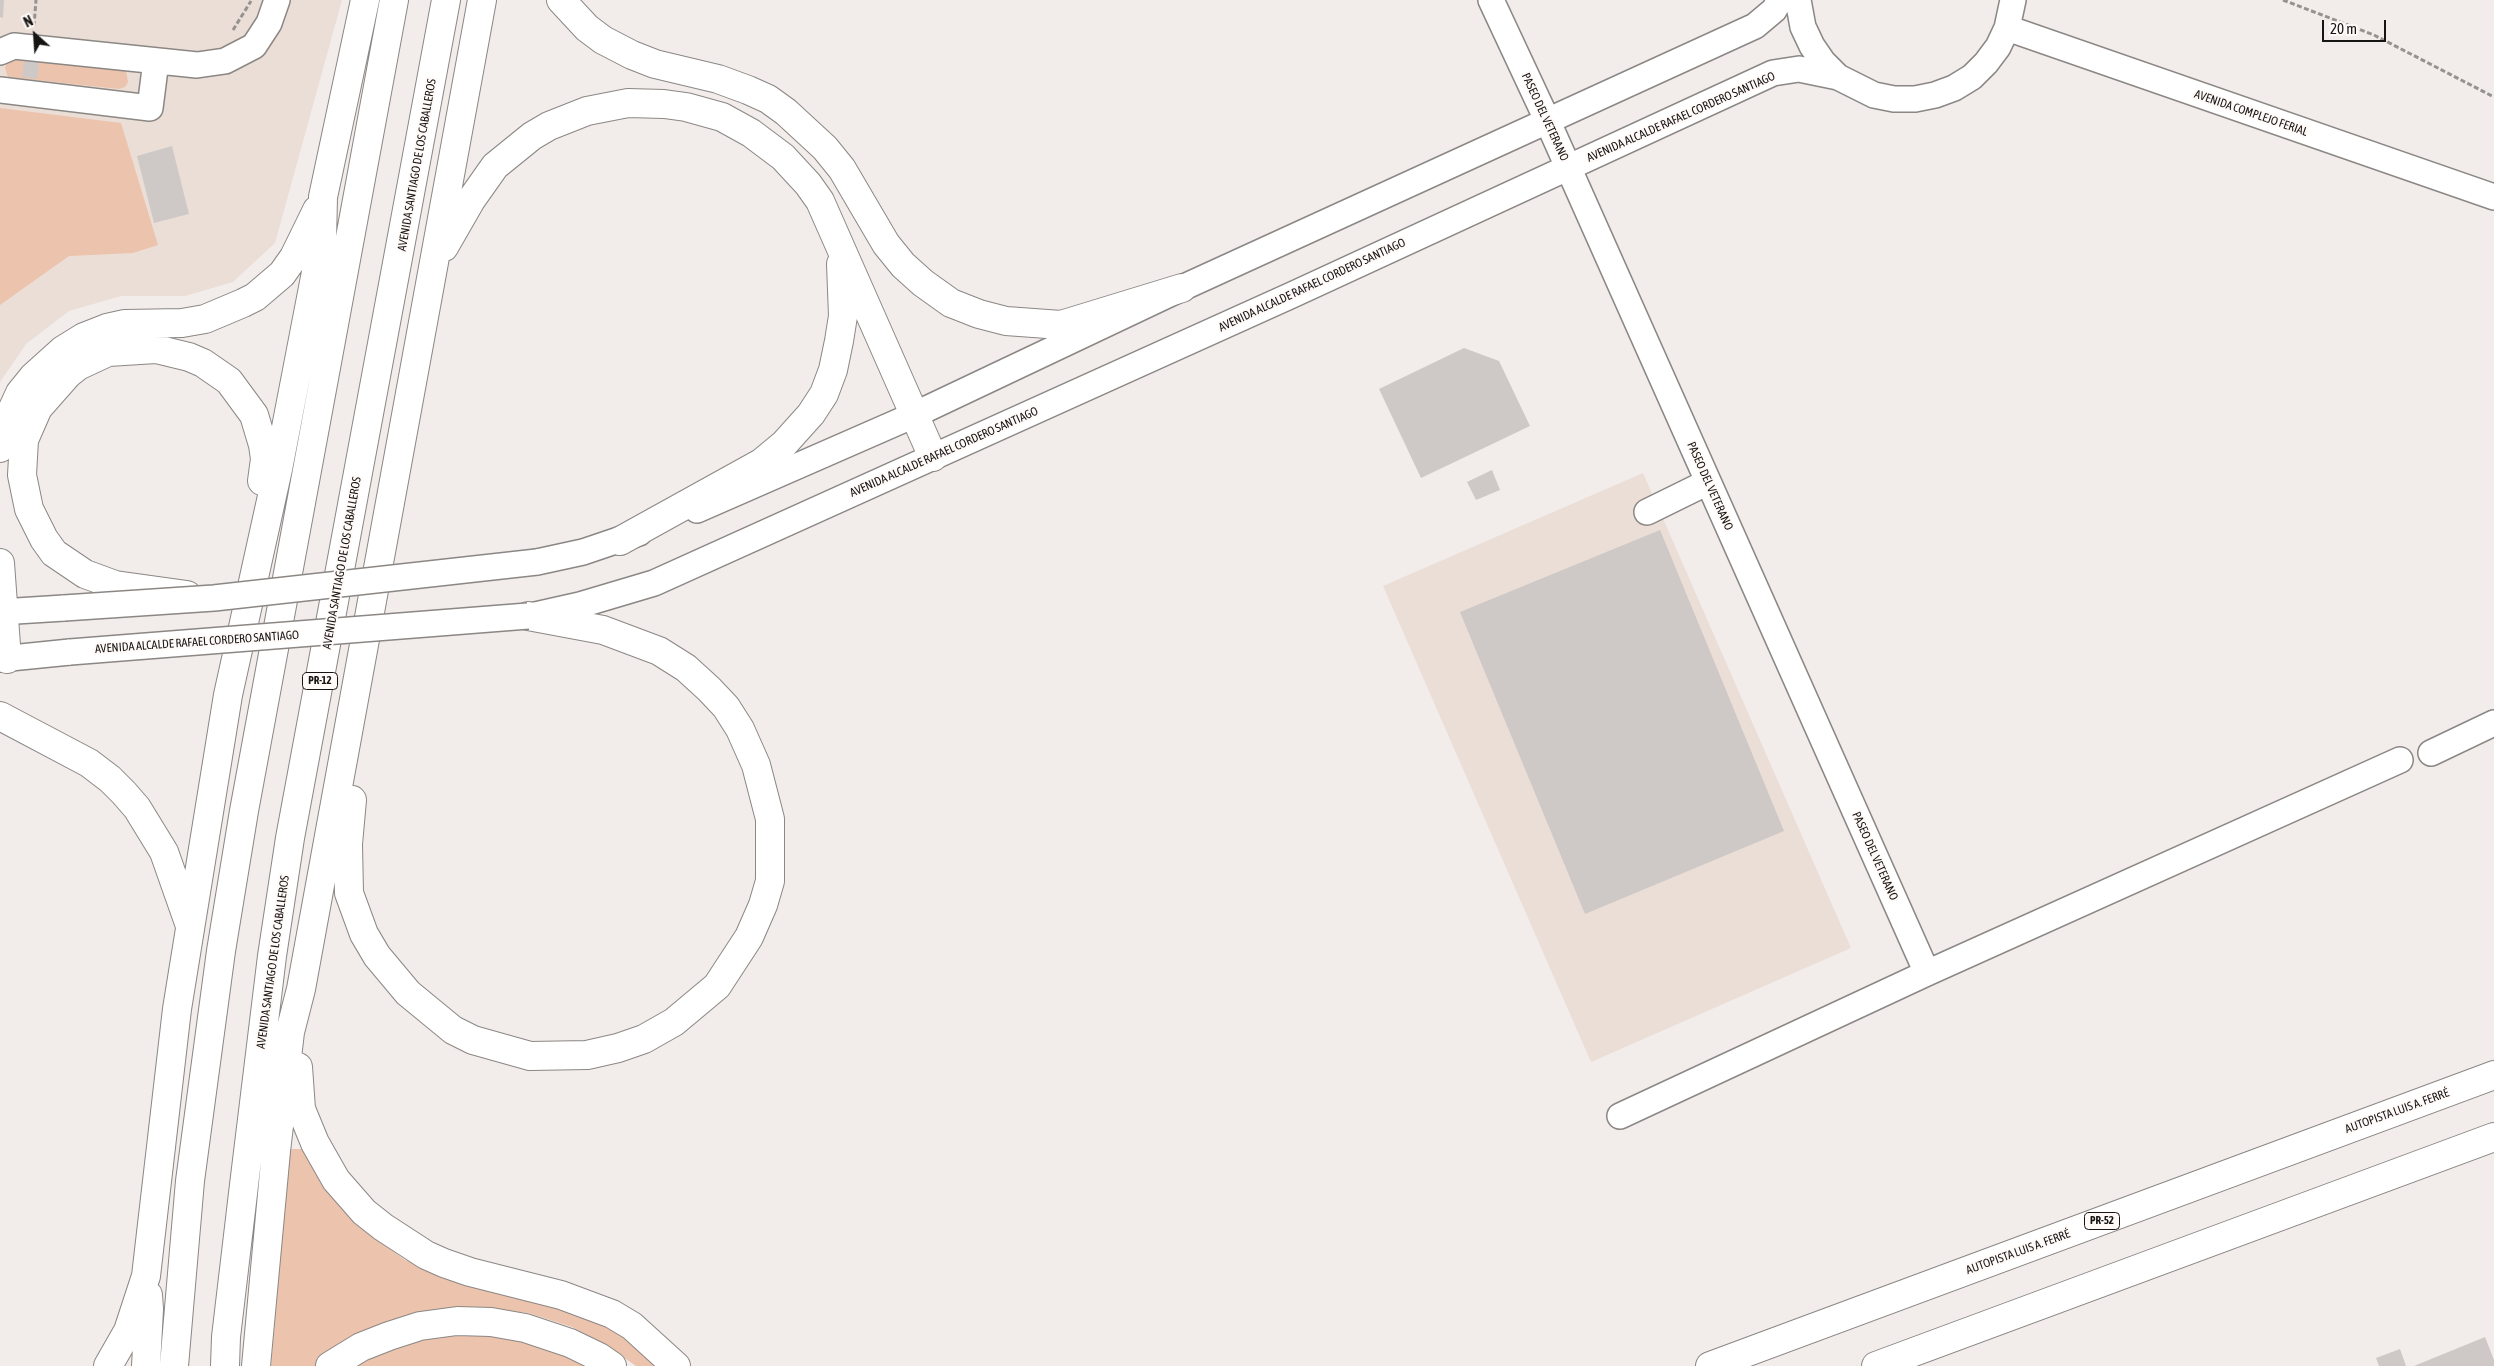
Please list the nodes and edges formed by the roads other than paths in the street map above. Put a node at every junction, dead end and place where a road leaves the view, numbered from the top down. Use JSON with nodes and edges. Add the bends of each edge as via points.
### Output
{"nodes":[{"id":1,"x":277,"y":0,"type":"edge"},
{"id":2,"x":365,"y":0,"type":"edge"},
{"id":3,"x":394,"y":0,"type":"edge"},
{"id":4,"x":446,"y":0,"type":"edge"},
{"id":5,"x":482,"y":0,"type":"edge"},
{"id":6,"x":561,"y":0,"type":"edge"},
{"id":7,"x":1491,"y":0,"type":"edge"},
{"id":8,"x":1780,"y":0,"type":"edge"},
{"id":9,"x":1798,"y":0,"type":"edge"},
{"id":10,"x":2013,"y":0,"type":"edge"},
{"id":11,"x":2007,"y":28,"type":"junction"},
{"id":12,"x":0,"y":52,"type":"edge"},
{"id":13,"x":156,"y":61,"type":"junction"},
{"id":14,"x":1838,"y":77,"type":"junction"},
{"id":15,"x":0,"y":90,"type":"edge"},
{"id":16,"x":1548,"y":122,"type":"junction"},
{"id":17,"x":1568,"y":167,"type":"junction"},
{"id":18,"x":322,"y":197,"type":"junction"},
{"id":19,"x":2494,"y":197,"type":"edge"},
{"id":20,"x":840,"y":250,"type":"junction"},
{"id":21,"x":435,"y":263,"type":"junction"},
{"id":22,"x":1182,"y":288,"type":"junction"},
{"id":23,"x":914,"y":416,"type":"junction"},
{"id":24,"x":0,"y":448,"type":"edge"},
{"id":25,"x":933,"y":457,"type":"junction"},
{"id":26,"x":1708,"y":482,"type":"junction"},
{"id":27,"x":1647,"y":512,"type":"dead end"},
{"id":28,"x":620,"y":541,"type":"junction"},
{"id":29,"x":261,"y":544,"type":"junction"},
{"id":30,"x":0,"y":563,"type":"edge"},
{"id":31,"x":214,"y":598,"type":"junction"},
{"id":32,"x":1,"y":612,"type":"edge"},
{"id":33,"x":528,"y":616,"type":"junction"},
{"id":34,"x":4,"y":659,"type":"edge"},
{"id":35,"x":352,"y":712,"type":"junction"},
{"id":36,"x":0,"y":716,"type":"edge"},
{"id":37,"x":2494,"y":723,"type":"edge"},
{"id":38,"x":2431,"y":753,"type":"dead end"},
{"id":39,"x":2400,"y":760,"type":"dead end"},
{"id":40,"x":190,"y":927,"type":"junction"},
{"id":41,"x":1927,"y":973,"type":"junction"},
{"id":42,"x":301,"y":989,"type":"junction"},
{"id":43,"x":2494,"y":1075,"type":"edge"},
{"id":44,"x":1620,"y":1116,"type":"dead end"},
{"id":45,"x":2494,"y":1137,"type":"edge"},
{"id":46,"x":146,"y":1276,"type":"junction"},
{"id":47,"x":108,"y":1366,"type":"edge"},
{"id":48,"x":146,"y":1366,"type":"edge"},
{"id":49,"x":174,"y":1366,"type":"edge"},
{"id":50,"x":225,"y":1366,"type":"edge"},
{"id":51,"x":256,"y":1366,"type":"edge"},
{"id":52,"x":330,"y":1366,"type":"edge"},
{"id":53,"x":612,"y":1366,"type":"edge"},
{"id":54,"x":676,"y":1366,"type":"edge"},
{"id":55,"x":1710,"y":1366,"type":"edge"},
{"id":56,"x":1876,"y":1366,"type":"edge"}],
"edges":[{"from":1,"to":13,"type":"street","via":[[269,24],[254,46],[225,61],[197,65]]},
{"from":2,"to":18,"type":"highway"},
{"from":3,"to":49,"type":"highway","via":[[221,951],[190,1181]]},
{"from":4,"to":50,"type":"highway","name":"AVENIDA SANTIAGO DE LOS CABALLEROS","number":"PR-12","via":[[290,838],[245,1175]]},
{"from":5,"to":21,"type":"highway"},
{"from":6,"to":22,"type":"highway","via":[[602,40],[632,55],[741,87],[768,99],[786,112],[825,148],[842,169],[886,244],[903,265],[951,302],[978,314],[1006,321],[1061,325]]},
{"from":7,"to":16,"type":"street","name":"PASEO DEL VETERANO"},
{"from":8,"to":16,"type":"street","via":[[1774,10],[1755,26]]},
{"from":9,"to":14,"type":"street","via":[[1803,27],[1812,46]]},
{"from":10,"to":11,"type":"street"},
{"from":11,"to":14,"type":"street","via":[[1994,52],[1972,77],[1935,95],[1894,99],[1855,88]]},
{"from":11,"to":19,"type":"street","name":"AVENIDA COMPLEJO FERIAL"},
{"from":12,"to":13,"type":"street","via":[[14,46]]},
{"from":13,"to":15,"type":"street","via":[[150,108]]},
{"from":14,"to":17,"type":"street","name":"AVENIDA ALCALDE RAFAEL CORDERO SANTIAGO","via":[[1799,69],[1773,73]]},
{"from":16,"to":17,"type":"street","name":"PASEO DEL VETERANO"},
{"from":16,"to":22,"type":"street"},
{"from":17,"to":25,"type":"street","name":"AVENIDA ALCALDE RAFAEL CORDERO SANTIAGO"},
{"from":17,"to":26,"type":"street","name":"PASEO DEL VETERANO"},
{"from":18,"to":24,"type":"highway","via":[[294,257],[282,274],[255,297],[204,319],[107,328],[63,350],[20,393],[6,423]]},
{"from":18,"to":29,"type":"highway","via":[[322,241]]},
{"from":20,"to":21,"type":"highway","via":[[820,201],[808,184],[783,157],[751,132],[722,117],[686,107],[628,103],[566,118],[511,151],[495,166],[471,200]]},
{"from":20,"to":23,"type":"highway"},
{"from":20,"to":28,"type":"highway","via":[[843,316],[839,341],[824,394],[811,414],[784,444],[761,463]]},
{"from":21,"to":35,"type":"highway"},
{"from":22,"to":23,"type":"street"},
{"from":23,"to":25,"type":"highway"},
{"from":23,"to":28,"type":"street"},
{"from":25,"to":33,"type":"street","name":"AVENIDA ALCALDE RAFAEL CORDERO SANTIAGO","via":[[654,583],[580,605]]},
{"from":26,"to":27,"type":"street"},
{"from":26,"to":41,"type":"street","name":"PASEO DEL VETERANO"},
{"from":28,"to":31,"type":"street","bridge":true,"via":[[537,562]]},
{"from":29,"to":31,"type":"highway","bridge":true,"via":[[260,492],[265,458],[260,430],[245,401],[229,381],[203,363],[156,349],[122,350],[93,358],[68,374],[38,408],[24,440],[22,475],[29,509],[54,553],[73,568],[115,585]]},
{"from":29,"to":40,"type":"highway","via":[[228,695]]},
{"from":30,"to":32,"type":"highway"},
{"from":31,"to":32,"type":"street","bridge":true},
{"from":32,"to":34,"type":"highway"},
{"from":33,"to":34,"type":"street","name":"AVENIDA ALCALDE RAFAEL CORDERO SANTIAGO","bridge":true},
{"from":33,"to":35,"type":"highway","via":[[603,630],[659,651],[686,668],[726,707],[749,746],[763,787],[770,819],[770,881],[749,937],[717,986],[674,1022],[644,1039],[588,1055],[530,1056],[473,1040],[453,1030],[408,993],[372,948],[349,893],[350,817],[357,774]]},
{"from":35,"to":42,"type":"highway"},
{"from":36,"to":40,"type":"highway","via":[[89,764],[124,793],[164,852]]},
{"from":37,"to":38,"type":"street"},
{"from":39,"to":41,"type":"street"},
{"from":40,"to":46,"type":"highway","via":[[177,1009]]},
{"from":41,"to":44,"type":"street"},
{"from":42,"to":51,"type":"highway","via":[[290,1032],[282,1093]]},
{"from":42,"to":54,"type":"highway","via":[[298,1076],[301,1109],[336,1180],[364,1212],[426,1255],[470,1272],[561,1295],[612,1314],[632,1326]]},
{"from":43,"to":55,"type":"highway","name":"AUTOPISTA LUIS A. FERRÉ","number":"PR-52"},
{"from":45,"to":56,"type":"highway"},
{"from":46,"to":47,"type":"highway","via":[[128,1331]]},
{"from":46,"to":48,"type":"highway","via":[[150,1309]]},
{"from":52,"to":53,"type":"highway","via":[[361,1347],[389,1336],[420,1326],[457,1321],[525,1328],[570,1343]]}]}
